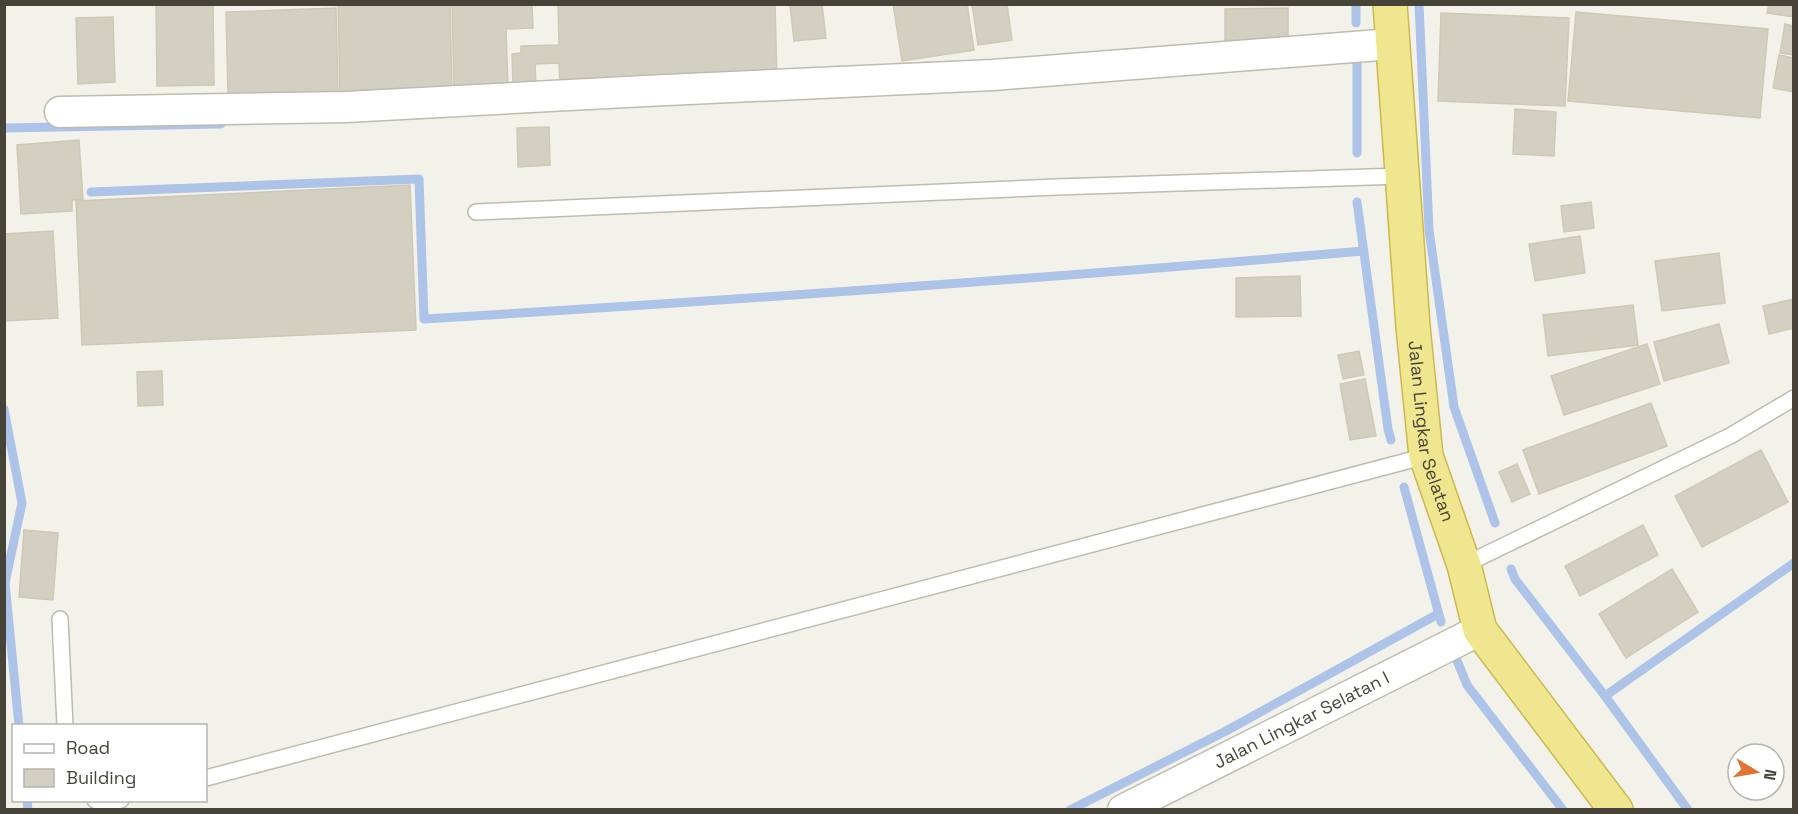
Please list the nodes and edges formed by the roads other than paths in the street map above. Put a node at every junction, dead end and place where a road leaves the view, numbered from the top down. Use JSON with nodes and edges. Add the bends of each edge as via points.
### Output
{"nodes":[{"id":1,"x":1390,"y":4,"type":"edge"},
{"id":2,"x":1392,"y":44,"type":"junction"},
{"id":3,"x":60,"y":112,"type":"dead end"},
{"id":4,"x":1401,"y":176,"type":"junction"},
{"id":5,"x":476,"y":213,"type":"dead end"},
{"id":6,"x":1794,"y":398,"type":"edge"},
{"id":7,"x":1426,"y":456,"type":"junction"},
{"id":8,"x":1464,"y":565,"type":"junction"},
{"id":9,"x":60,"y":619,"type":"dead end"},
{"id":10,"x":1480,"y":630,"type":"junction"},
{"id":11,"x":65,"y":724,"type":"edge"},
{"id":12,"x":207,"y":778,"type":"edge"},
{"id":13,"x":96,"y":802,"type":"edge"},
{"id":14,"x":116,"y":802,"type":"edge"},
{"id":15,"x":1123,"y":810,"type":"edge"},
{"id":16,"x":1616,"y":810,"type":"edge"}],
"edges":[{"from":1,"to":2,"type":"highway","name":"Jalan Lingkar Selatan"},
{"from":2,"to":3,"type":"street","via":[[981,76],[346,107]]},
{"from":2,"to":4,"type":"highway","name":"Jalan Lingkar Selatan"},
{"from":4,"to":5,"type":"lane"},
{"from":4,"to":7,"type":"highway","name":"Jalan Lingkar Selatan"},
{"from":6,"to":8,"type":"lane","via":[[1730,436]]},
{"from":7,"to":8,"type":"highway","name":"Jalan Lingkar Selatan"},
{"from":7,"to":12,"type":"lane"},
{"from":8,"to":10,"type":"highway","name":"Jalan Lingkar Selatan"},
{"from":9,"to":11,"type":"lane"},
{"from":10,"to":15,"type":"street","name":"Jalan Lingkar Selatan I"},
{"from":10,"to":16,"type":"highway","name":"Jalan Lingkar Selatan"},
{"from":13,"to":14,"type":"lane"}]}
